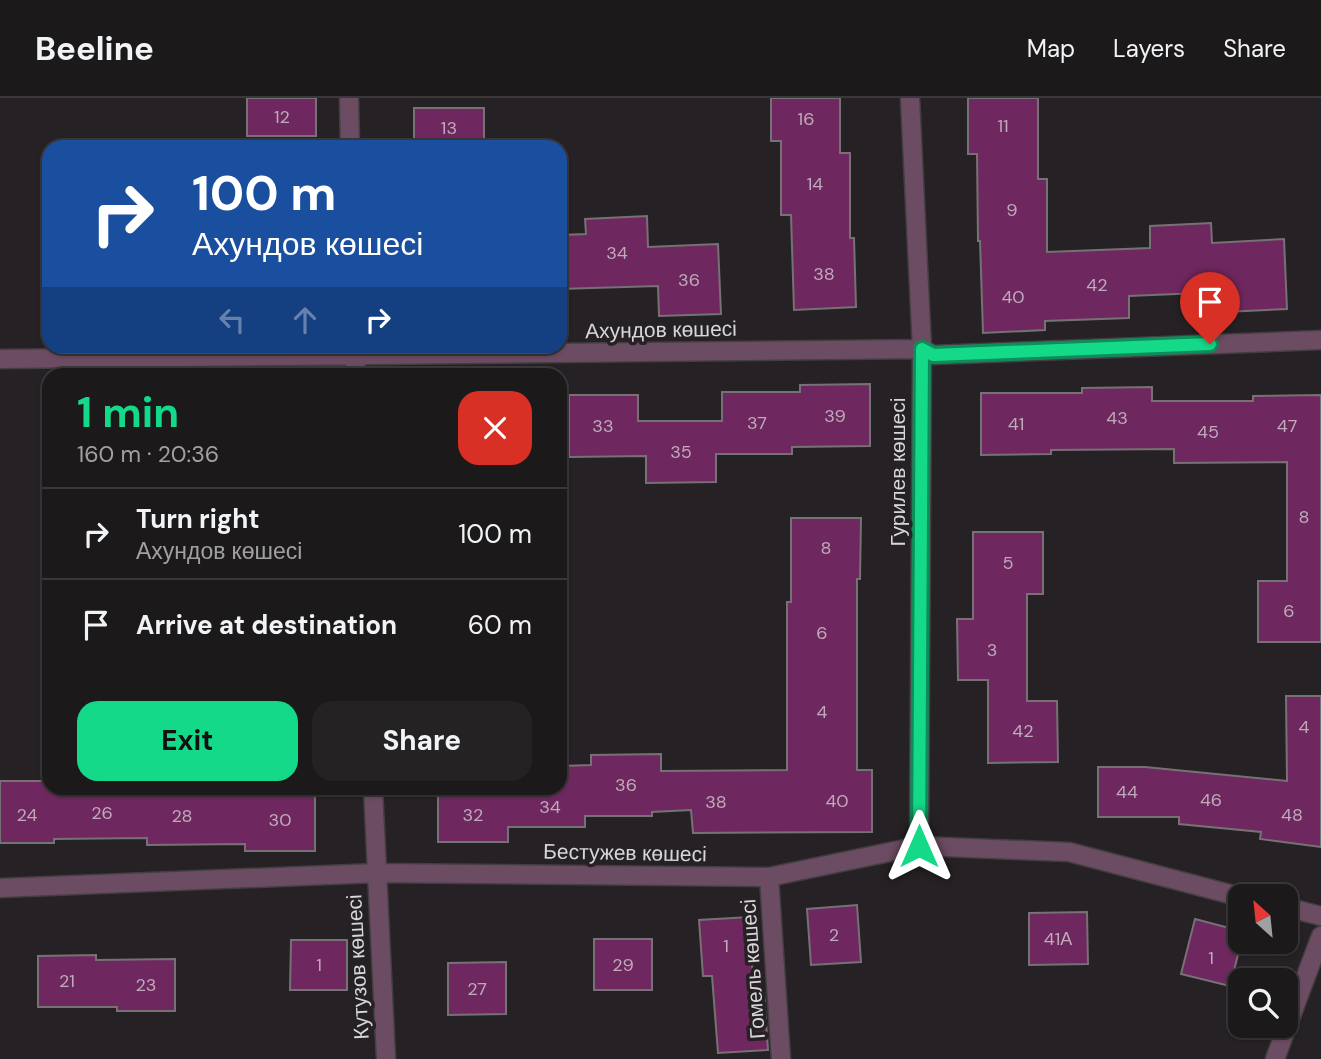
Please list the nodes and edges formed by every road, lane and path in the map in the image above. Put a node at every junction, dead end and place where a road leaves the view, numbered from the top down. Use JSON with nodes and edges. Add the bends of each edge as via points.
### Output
{"nodes":[{"id":1,"x":349,"y":98,"type":"edge"},
{"id":2,"x":910,"y":98,"type":"edge"},
{"id":3,"x":350,"y":140,"type":"edge"},
{"id":4,"x":1321,"y":340,"type":"edge"},
{"id":5,"x":922,"y":349,"type":"junction"},
{"id":6,"x":567,"y":350,"type":"edge"},
{"id":7,"x":222,"y":354,"type":"edge"},
{"id":8,"x":0,"y":359,"type":"edge"},
{"id":9,"x":373,"y":795,"type":"edge"},
{"id":10,"x":919,"y":846,"type":"junction"},
{"id":11,"x":377,"y":873,"type":"junction"},
{"id":12,"x":769,"y":877,"type":"junction"},
{"id":13,"x":0,"y":888,"type":"edge"},
{"id":14,"x":1228,"y":894,"type":"edge"},
{"id":15,"x":1298,"y":910,"type":"edge"},
{"id":16,"x":1321,"y":915,"type":"edge"},
{"id":17,"x":1321,"y":936,"type":"edge"},
{"id":18,"x":386,"y":1059,"type":"edge"},
{"id":19,"x":781,"y":1059,"type":"edge"},
{"id":20,"x":1275,"y":1059,"type":"edge"}],
"edges":[{"from":1,"to":3,"type":"street"},
{"from":2,"to":5,"type":"street","name":"Гурилев көшесі"},
{"from":4,"to":5,"type":"street","name":"Ахундов көшесі","via":[[933,355]]},
{"from":5,"to":6,"type":"street","name":"Ахундов көшесі"},
{"from":5,"to":10,"type":"street","name":"Гурилев көшесі"},
{"from":7,"to":8,"type":"street","name":"Ахундов көшесі"},
{"from":9,"to":11,"type":"street","name":"Кутузов көшесі"},
{"from":10,"to":12,"type":"street","name":"Бестужев көшесі"},
{"from":10,"to":14,"type":"street","name":"Бестужев көшесі","via":[[1069,852]]},
{"from":11,"to":12,"type":"street","name":"Бестужев көшесі"},
{"from":11,"to":13,"type":"street","name":"Бестужев көшесі"},
{"from":11,"to":18,"type":"street","name":"Кутузов көшесі"},
{"from":12,"to":19,"type":"street","name":"Гомель көшесі"},
{"from":15,"to":16,"type":"street"},
{"from":17,"to":20,"type":"street"}]}
